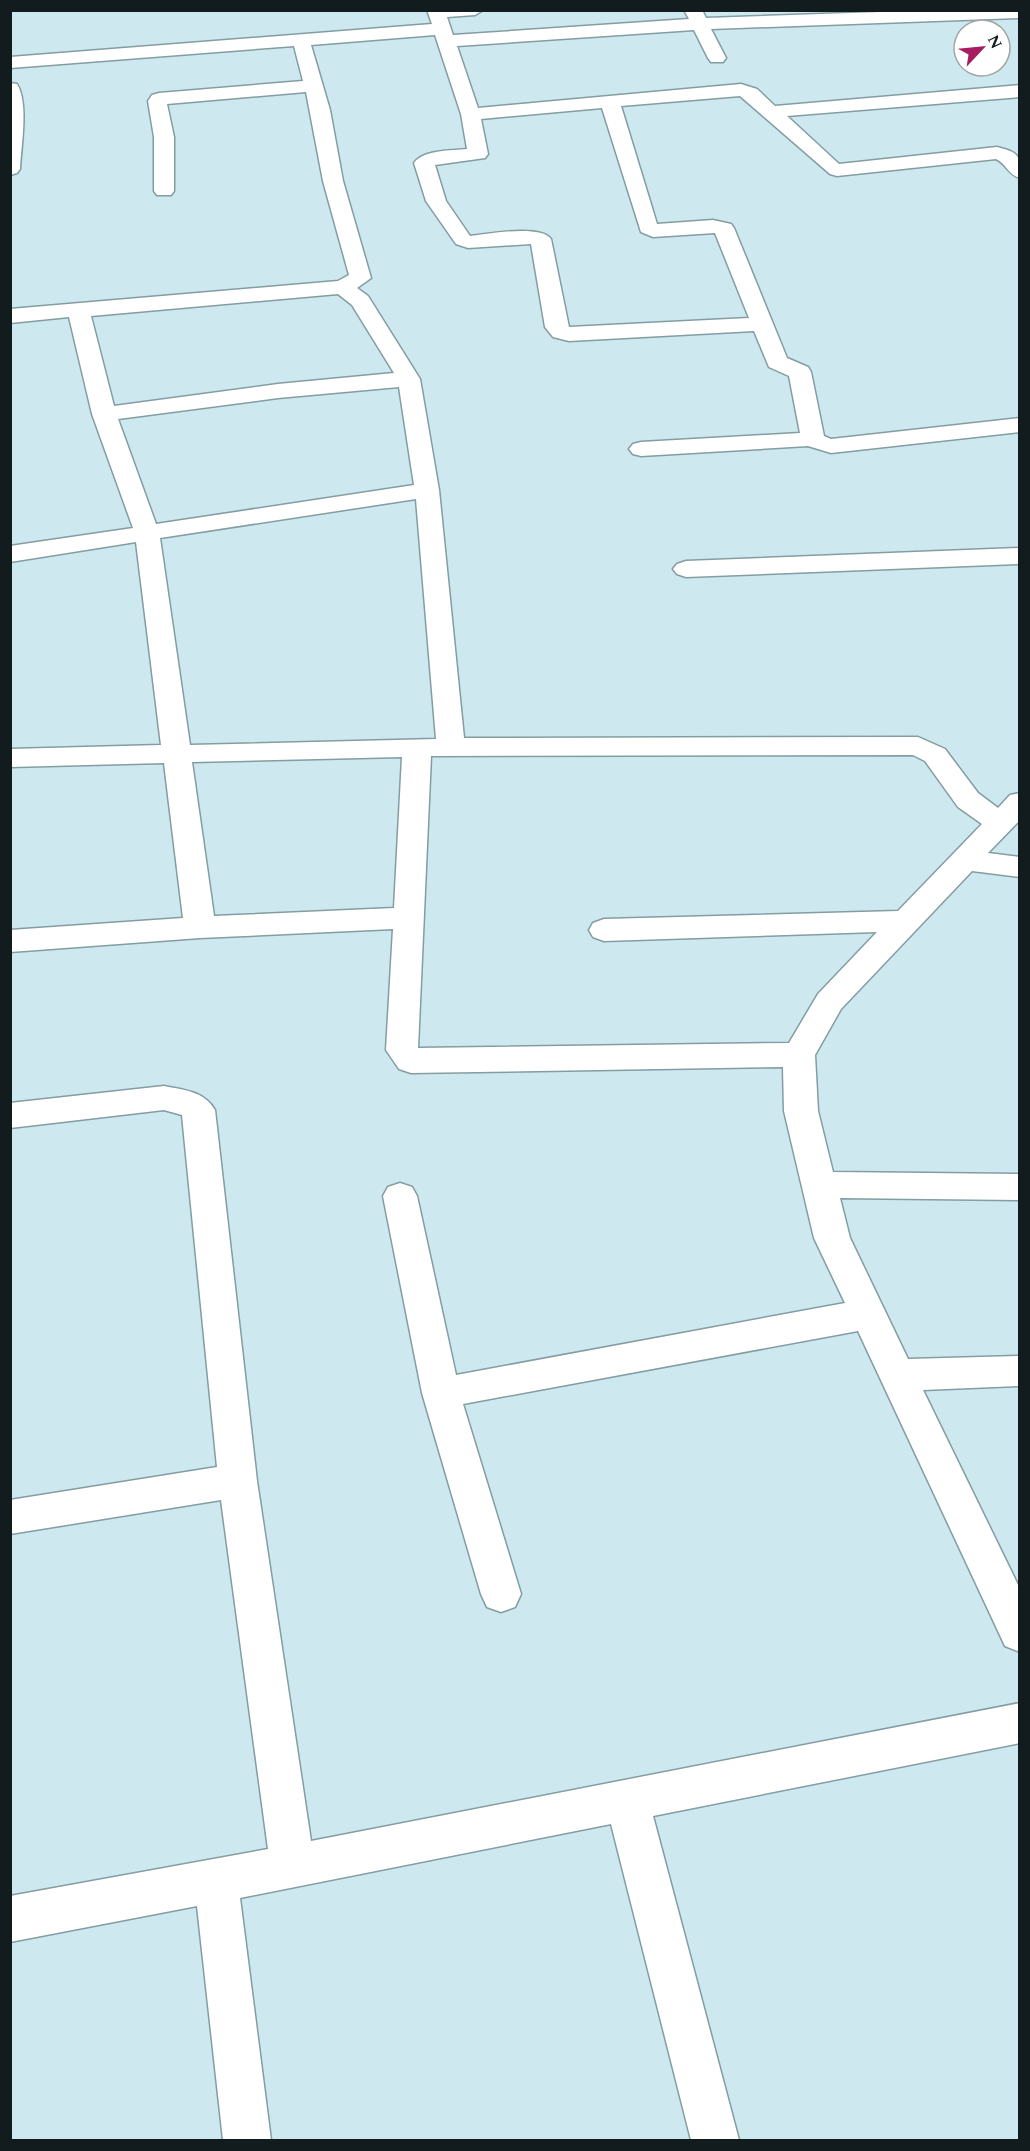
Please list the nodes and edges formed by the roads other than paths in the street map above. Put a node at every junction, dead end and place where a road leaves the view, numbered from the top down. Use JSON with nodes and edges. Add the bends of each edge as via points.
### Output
{"nodes":[{"id":1,"x":476,"y":10,"type":"edge"},
{"id":2,"x":1020,"y":13,"type":"edge"},
{"id":3,"x":697,"y":17,"type":"edge"},
{"id":4,"x":440,"y":23,"type":"edge"},
{"id":5,"x":301,"y":40,"type":"junction"},
{"id":6,"x":717,"y":58,"type":"dead end"},
{"id":7,"x":10,"y":63,"type":"edge"},
{"id":8,"x":313,"y":86,"type":"junction"},
{"id":9,"x":10,"y":88,"type":"edge"},
{"id":10,"x":1020,"y":91,"type":"edge"},
{"id":11,"x":610,"y":102,"type":"junction"},
{"id":12,"x":770,"y":112,"type":"junction"},
{"id":13,"x":471,"y":114,"type":"junction"},
{"id":14,"x":10,"y":169,"type":"edge"},
{"id":15,"x":1020,"y":172,"type":"edge"},
{"id":16,"x":164,"y":191,"type":"dead end"},
{"id":17,"x":343,"y":287,"type":"junction"},
{"id":18,"x":78,"y":309,"type":"junction"},
{"id":19,"x":10,"y":316,"type":"edge"},
{"id":20,"x":762,"y":324,"type":"junction"},
{"id":21,"x":409,"y":379,"type":"junction"},
{"id":22,"x":104,"y":414,"type":"junction"},
{"id":23,"x":1020,"y":425,"type":"edge"},
{"id":24,"x":813,"y":439,"type":"junction"},
{"id":25,"x":641,"y":449,"type":"dead end"},
{"id":26,"x":427,"y":490,"type":"junction"},
{"id":27,"x":147,"y":533,"type":"junction"},
{"id":28,"x":10,"y":554,"type":"edge"},
{"id":29,"x":1020,"y":556,"type":"edge"},
{"id":30,"x":686,"y":569,"type":"dead end"},
{"id":31,"x":451,"y":747,"type":"junction"},
{"id":32,"x":417,"y":748,"type":"junction"},
{"id":33,"x":177,"y":754,"type":"junction"},
{"id":34,"x":10,"y":758,"type":"edge"},
{"id":35,"x":1009,"y":812,"type":"edge"},
{"id":36,"x":964,"y":860,"type":"junction"},
{"id":37,"x":1020,"y":867,"type":"edge"},
{"id":38,"x":409,"y":918,"type":"junction"},
{"id":39,"x":906,"y":921,"type":"junction"},
{"id":40,"x":200,"y":927,"type":"junction"},
{"id":41,"x":604,"y":930,"type":"dead end"},
{"id":42,"x":10,"y":941,"type":"edge"},
{"id":43,"x":799,"y":1055,"type":"junction"},
{"id":44,"x":10,"y":1116,"type":"edge"},
{"id":45,"x":819,"y":1185,"type":"junction"},
{"id":46,"x":1020,"y":1188,"type":"edge"},
{"id":47,"x":400,"y":1196,"type":"dead end"},
{"id":48,"x":868,"y":1314,"type":"junction"},
{"id":49,"x":1020,"y":1371,"type":"edge"},
{"id":50,"x":897,"y":1375,"type":"junction"},
{"id":51,"x":441,"y":1393,"type":"junction"},
{"id":52,"x":238,"y":1481,"type":"junction"},
{"id":53,"x":10,"y":1517,"type":"edge"},
{"id":54,"x":501,"y":1594,"type":"dead end"},
{"id":55,"x":1020,"y":1633,"type":"edge"},
{"id":56,"x":1020,"y":1723,"type":"edge"},
{"id":57,"x":627,"y":1800,"type":"junction"},
{"id":58,"x":293,"y":1866,"type":"junction"},
{"id":59,"x":216,"y":1881,"type":"junction"},
{"id":60,"x":10,"y":1919,"type":"edge"},
{"id":61,"x":247,"y":2140,"type":"edge"},
{"id":62,"x":715,"y":2140,"type":"edge"}],
"edges":[{"from":1,"to":4,"type":"street"},
{"from":2,"to":3,"type":"street"},
{"from":3,"to":4,"type":"street"},
{"from":3,"to":6,"type":"street"},
{"from":4,"to":5,"type":"street"},
{"from":4,"to":13,"type":"street"},
{"from":5,"to":7,"type":"street"},
{"from":5,"to":8,"type":"street"},
{"from":8,"to":16,"type":"street","via":[[159,99]]},
{"from":8,"to":17,"type":"street","via":[[333,181],[360,278]]},
{"from":9,"to":14,"type":"street","via":[[14,111]]},
{"from":10,"to":12,"type":"street"},
{"from":11,"to":12,"type":"street","via":[[741,90],[750,93]]},
{"from":11,"to":13,"type":"street"},
{"from":11,"to":20,"type":"street","via":[[648,228],[724,228]]},
{"from":12,"to":15,"type":"street","via":[[837,170],[997,153],[1007,156]]},
{"from":13,"to":20,"type":"street","via":[[477,155],[424,163],[436,201],[465,241],[541,239],[556,327],[561,332]]},
{"from":17,"to":18,"type":"street"},
{"from":17,"to":21,"type":"street","via":[[360,301]]},
{"from":18,"to":19,"type":"street"},
{"from":18,"to":22,"type":"street"},
{"from":20,"to":24,"type":"street","via":[[777,362],[800,372]]},
{"from":21,"to":22,"type":"street"},
{"from":21,"to":26,"type":"street"},
{"from":22,"to":27,"type":"street"},
{"from":23,"to":24,"type":"street","via":[[831,446]]},
{"from":24,"to":25,"type":"street"},
{"from":26,"to":27,"type":"street"},
{"from":26,"to":31,"type":"street"},
{"from":27,"to":28,"type":"street"},
{"from":27,"to":33,"type":"street"},
{"from":29,"to":30,"type":"street"},
{"from":31,"to":32,"type":"street"},
{"from":31,"to":35,"type":"street","via":[[918,746],[935,755],[968,800]]},
{"from":32,"to":33,"type":"street"},
{"from":32,"to":38,"type":"street"},
{"from":33,"to":34,"type":"street"},
{"from":33,"to":40,"type":"street"},
{"from":35,"to":36,"type":"street"},
{"from":36,"to":37,"type":"street"},
{"from":36,"to":39,"type":"street"},
{"from":38,"to":40,"type":"street"},
{"from":38,"to":43,"type":"street","via":[[402,1050],[411,1061]]},
{"from":39,"to":41,"type":"street"},
{"from":39,"to":43,"type":"street","via":[[829,1002]]},
{"from":40,"to":42,"type":"street"},
{"from":43,"to":45,"type":"street","via":[[801,1111]]},
{"from":44,"to":52,"type":"street","via":[[164,1098],[189,1103],[198,1110]]},
{"from":45,"to":46,"type":"street"},
{"from":45,"to":48,"type":"street","via":[[832,1238]]},
{"from":47,"to":51,"type":"street"},
{"from":48,"to":50,"type":"street"},
{"from":48,"to":51,"type":"street"},
{"from":49,"to":50,"type":"street"},
{"from":50,"to":55,"type":"street"},
{"from":51,"to":54,"type":"street"},
{"from":52,"to":53,"type":"street"},
{"from":52,"to":58,"type":"street"},
{"from":56,"to":57,"type":"street"},
{"from":57,"to":58,"type":"street"},
{"from":57,"to":62,"type":"street"},
{"from":58,"to":59,"type":"street"},
{"from":59,"to":60,"type":"street"},
{"from":59,"to":61,"type":"street"}]}
